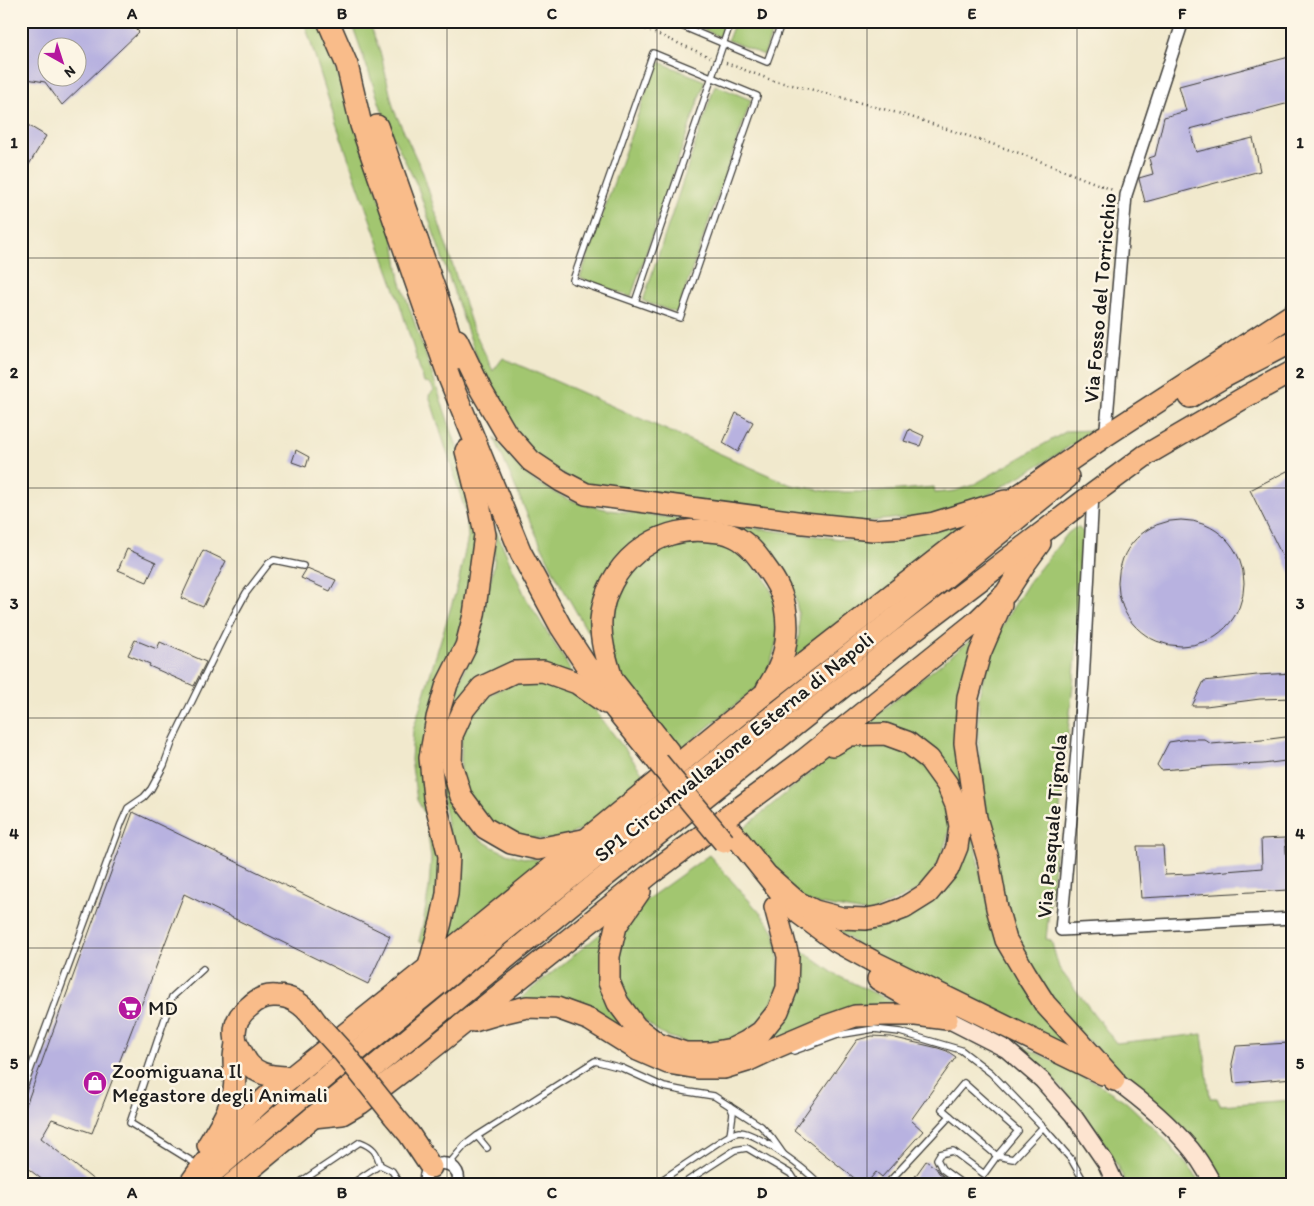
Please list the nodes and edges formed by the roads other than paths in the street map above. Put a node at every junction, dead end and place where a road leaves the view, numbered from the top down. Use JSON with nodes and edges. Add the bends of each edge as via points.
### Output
{"nodes":[{"id":1,"x":328,"y":21,"type":"edge"},
{"id":2,"x":340,"y":21,"type":"edge"},
{"id":3,"x":670,"y":21,"type":"edge"},
{"id":4,"x":731,"y":21,"type":"edge"},
{"id":5,"x":782,"y":21,"type":"edge"},
{"id":6,"x":1183,"y":21,"type":"edge"},
{"id":7,"x":723,"y":43,"type":"junction"},
{"id":8,"x":711,"y":77,"type":"junction"},
{"id":9,"x":635,"y":302,"type":"junction"},
{"id":10,"x":1293,"y":314,"type":"edge"},
{"id":11,"x":444,"y":316,"type":"junction"},
{"id":12,"x":1293,"y":341,"type":"edge"},
{"id":13,"x":1293,"y":371,"type":"edge"},
{"id":14,"x":450,"y":380,"type":"junction"},
{"id":15,"x":1293,"y":384,"type":"edge"},
{"id":16,"x":1247,"y":396,"type":"junction"},
{"id":17,"x":1105,"y":436,"type":"junction"},
{"id":18,"x":1064,"y":481,"type":"junction"},
{"id":19,"x":1093,"y":494,"type":"junction"},
{"id":20,"x":1018,"y":496,"type":"junction"},
{"id":21,"x":1060,"y":518,"type":"junction"},
{"id":22,"x":304,"y":566,"type":"dead end"},
{"id":23,"x":1006,"y":593,"type":"junction"},
{"id":24,"x":612,"y":679,"type":"junction"},
{"id":25,"x":763,"y":696,"type":"junction"},
{"id":26,"x":616,"y":710,"type":"junction"},
{"id":27,"x":664,"y":757,"type":"junction"},
{"id":28,"x":804,"y":760,"type":"junction"},
{"id":29,"x":728,"y":837,"type":"junction"},
{"id":30,"x":586,"y":839,"type":"junction"},
{"id":31,"x":653,"y":872,"type":"junction"},
{"id":32,"x":769,"y":877,"type":"junction"},
{"id":33,"x":775,"y":907,"type":"junction"},
{"id":34,"x":1293,"y":918,"type":"edge"},
{"id":35,"x":430,"y":966,"type":"junction"},
{"id":36,"x":203,"y":969,"type":"dead end"},
{"id":37,"x":947,"y":1019,"type":"junction"},
{"id":38,"x":462,"y":1025,"type":"junction"},
{"id":39,"x":236,"y":1042,"type":"junction"},
{"id":40,"x":787,"y":1053,"type":"dead end"},
{"id":41,"x":292,"y":1077,"type":"junction"},
{"id":42,"x":1114,"y":1080,"type":"junction"},
{"id":43,"x":21,"y":1095,"type":"edge"},
{"id":44,"x":730,"y":1106,"type":"junction"},
{"id":45,"x":950,"y":1116,"type":"junction"},
{"id":46,"x":313,"y":1117,"type":"junction"},
{"id":47,"x":1043,"y":1127,"type":"junction"},
{"id":48,"x":730,"y":1135,"type":"junction"},
{"id":49,"x":477,"y":1136,"type":"junction"},
{"id":50,"x":487,"y":1148,"type":"dead end"},
{"id":51,"x":784,"y":1155,"type":"junction"},
{"id":52,"x":997,"y":1156,"type":"junction"},
{"id":53,"x":380,"y":1165,"type":"junction"},
{"id":54,"x":435,"y":1172,"type":"edge"},
{"id":55,"x":195,"y":1178,"type":"edge"},
{"id":56,"x":21,"y":1181,"type":"edge"},
{"id":57,"x":26,"y":1185,"type":"edge"},
{"id":58,"x":231,"y":1185,"type":"edge"},
{"id":59,"x":296,"y":1185,"type":"edge"},
{"id":60,"x":350,"y":1185,"type":"edge"},
{"id":61,"x":401,"y":1185,"type":"edge"},
{"id":62,"x":458,"y":1185,"type":"edge"},
{"id":63,"x":654,"y":1185,"type":"edge"},
{"id":64,"x":681,"y":1185,"type":"edge"},
{"id":65,"x":798,"y":1185,"type":"edge"},
{"id":66,"x":820,"y":1185,"type":"edge"},
{"id":67,"x":886,"y":1185,"type":"edge"},
{"id":68,"x":964,"y":1185,"type":"edge"},
{"id":69,"x":1086,"y":1185,"type":"edge"},
{"id":70,"x":1116,"y":1185,"type":"edge"},
{"id":71,"x":1214,"y":1185,"type":"edge"}],
"edges":[{"from":1,"to":14,"type":"highway","via":[[346,65],[361,125]]},
{"from":2,"to":11,"type":"highway"},
{"from":3,"to":7,"type":"lane"},
{"from":4,"to":7,"type":"lane"},
{"from":5,"to":7,"type":"lane","via":[[767,62]]},
{"from":6,"to":17,"type":"street","name":"Via Fosso del Torricchio","via":[[1126,196]]},
{"from":7,"to":8,"type":"lane"},
{"from":8,"to":9,"type":"lane"},
{"from":8,"to":9,"type":"lane","via":[[757,96],[680,318]]},
{"from":8,"to":9,"type":"lane","via":[[653,53],[572,280]]},
{"from":10,"to":17,"type":"highway"},
{"from":11,"to":20,"type":"highway","via":[[480,390],[506,433],[531,461],[586,494],[873,530],[934,523]]},
{"from":11,"to":24,"type":"highway","via":[[463,382],[510,500],[571,622]]},
{"from":12,"to":18,"type":"highway","name":"SP1 Circumvallazione Esterna di Napoli","via":[[1165,411]]},
{"from":13,"to":16,"type":"highway","name":"SP1 Circumvallazione Esterna di Napoli"},
{"from":14,"to":26,"type":"highway","via":[[521,553],[561,627]]},
{"from":14,"to":35,"type":"highway","via":[[485,535],[474,615],[466,646],[447,684],[430,758],[434,797],[448,856],[446,894]]},
{"from":15,"to":16,"type":"highway"},
{"from":16,"to":19,"type":"highway","name":"SP1 Circumvallazione Esterna di Napoli","via":[[1146,455]]},
{"from":17,"to":20,"type":"highway"},
{"from":18,"to":20,"type":"highway"},
{"from":18,"to":55,"type":"highway","name":"SP1 Circumvallazione Esterna di Napoli","via":[[283,1112]]},
{"from":19,"to":21,"type":"highway","name":"SP1 Circumvallazione Esterna di Napoli"},
{"from":19,"to":34,"type":"street","name":"Via Pasquale Tignola","via":[[1083,684],[1061,930]]},
{"from":20,"to":25,"type":"highway"},
{"from":21,"to":23,"type":"highway"},
{"from":21,"to":46,"type":"highway","name":"SP1 Circumvallazione Esterna di Napoli","via":[[596,883]]},
{"from":22,"to":43,"type":"lane","via":[[274,560],[252,586],[234,614],[164,765],[144,797],[128,808]]},
{"from":23,"to":28,"type":"highway","via":[[976,622]]},
{"from":23,"to":42,"type":"highway","via":[[980,653],[968,697],[966,743],[976,818],[1006,940],[1045,1004]]},
{"from":24,"to":25,"type":"highway","via":[[603,648],[601,618],[604,602],[618,571],[645,546],[678,532],[695,529],[731,535],[747,544],[780,591],[786,623],[784,650],[779,668]]},
{"from":24,"to":27,"type":"highway"},
{"from":25,"to":30,"type":"highway"},
{"from":26,"to":27,"type":"highway"},
{"from":26,"to":30,"type":"highway","via":[[577,683],[543,671],[514,672],[482,688],[464,709],[452,735],[451,764],[461,796],[484,828],[511,843],[538,849]]},
{"from":27,"to":29,"type":"highway"},
{"from":28,"to":31,"type":"highway"},
{"from":28,"to":32,"type":"highway","via":[[850,735],[884,734],[907,742],[929,759],[947,784],[960,826],[957,848],[948,869],[928,893],[904,908],[866,919],[842,918],[815,911],[796,901]]},
{"from":29,"to":32,"type":"highway"},
{"from":29,"to":33,"type":"highway"},
{"from":30,"to":35,"type":"highway"},
{"from":31,"to":33,"type":"highway","via":[[616,926],[609,956],[609,982],[618,1003],[636,1027],[658,1044],[685,1053],[710,1053],[746,1042],[761,1032],[778,1011],[787,988],[788,956]]},
{"from":31,"to":38,"type":"highway"},
{"from":32,"to":42,"type":"highway","via":[[800,914],[836,941],[876,964]]},
{"from":33,"to":37,"type":"highway","via":[[798,930],[830,953]]},
{"from":35,"to":41,"type":"highway"},
{"from":36,"to":55,"type":"lane","via":[[172,997],[130,1123]]},
{"from":37,"to":38,"type":"highway","via":[[887,1014],[855,1016],[818,1029],[754,1062],[724,1068],[668,1064],[638,1050],[590,1020],[557,1008],[527,1007]]},
{"from":37,"to":70,"type":"main road","via":[[1006,1050],[1042,1080],[1073,1115]]},
{"from":38,"to":46,"type":"highway","via":[[362,1103],[342,1114]]},
{"from":39,"to":41,"type":"highway","via":[[248,1064],[258,1072]]},
{"from":39,"to":54,"type":"highway","bridge":true,"via":[[238,1019],[261,998],[270,996],[298,1002],[344,1053]]},
{"from":39,"to":55,"type":"highway","via":[[234,1091]]},
{"from":40,"to":47,"type":"lane","via":[[838,1035],[874,1029],[933,1041],[962,1050],[991,1073]]},
{"from":41,"to":55,"type":"highway","via":[[234,1128]]},
{"from":42,"to":71,"type":"main road","via":[[1173,1130],[1192,1151]]},
{"from":44,"to":48,"type":"lane","via":[[733,1114]]},
{"from":44,"to":49,"type":"lane","via":[[714,1096],[664,1087],[622,1068],[595,1061]]},
{"from":44,"to":51,"type":"lane","via":[[761,1126]]},
{"from":45,"to":52,"type":"lane"},
{"from":45,"to":52,"type":"lane","via":[[942,1109],[964,1083],[1018,1131]]},
{"from":45,"to":67,"type":"lane"},
{"from":46,"to":58,"type":"highway","name":"SP1 Circumvallazione Esterna di Napoli"},
{"from":47,"to":52,"type":"lane","via":[[1013,1159]]},
{"from":47,"to":69,"type":"lane","via":[[1071,1159]]},
{"from":48,"to":51,"type":"lane","via":[[740,1132],[760,1138]]},
{"from":48,"to":63,"type":"lane"},
{"from":49,"to":50,"type":"lane"},
{"from":49,"to":54,"type":"lane"},
{"from":51,"to":66,"type":"lane"},
{"from":52,"to":68,"type":"lane","via":[[984,1174],[953,1151],[940,1154],[937,1159],[942,1169]]},
{"from":53,"to":59,"type":"lane","via":[[370,1146],[360,1142]]},
{"from":53,"to":60,"type":"lane"},
{"from":53,"to":61,"type":"lane","via":[[392,1171]]},
{"from":54,"to":62,"type":"street","via":[[456,1171]]},
{"from":56,"to":57,"type":"street"},
{"from":64,"to":65,"type":"lane","via":[[735,1150],[747,1148],[790,1174]]}]}
